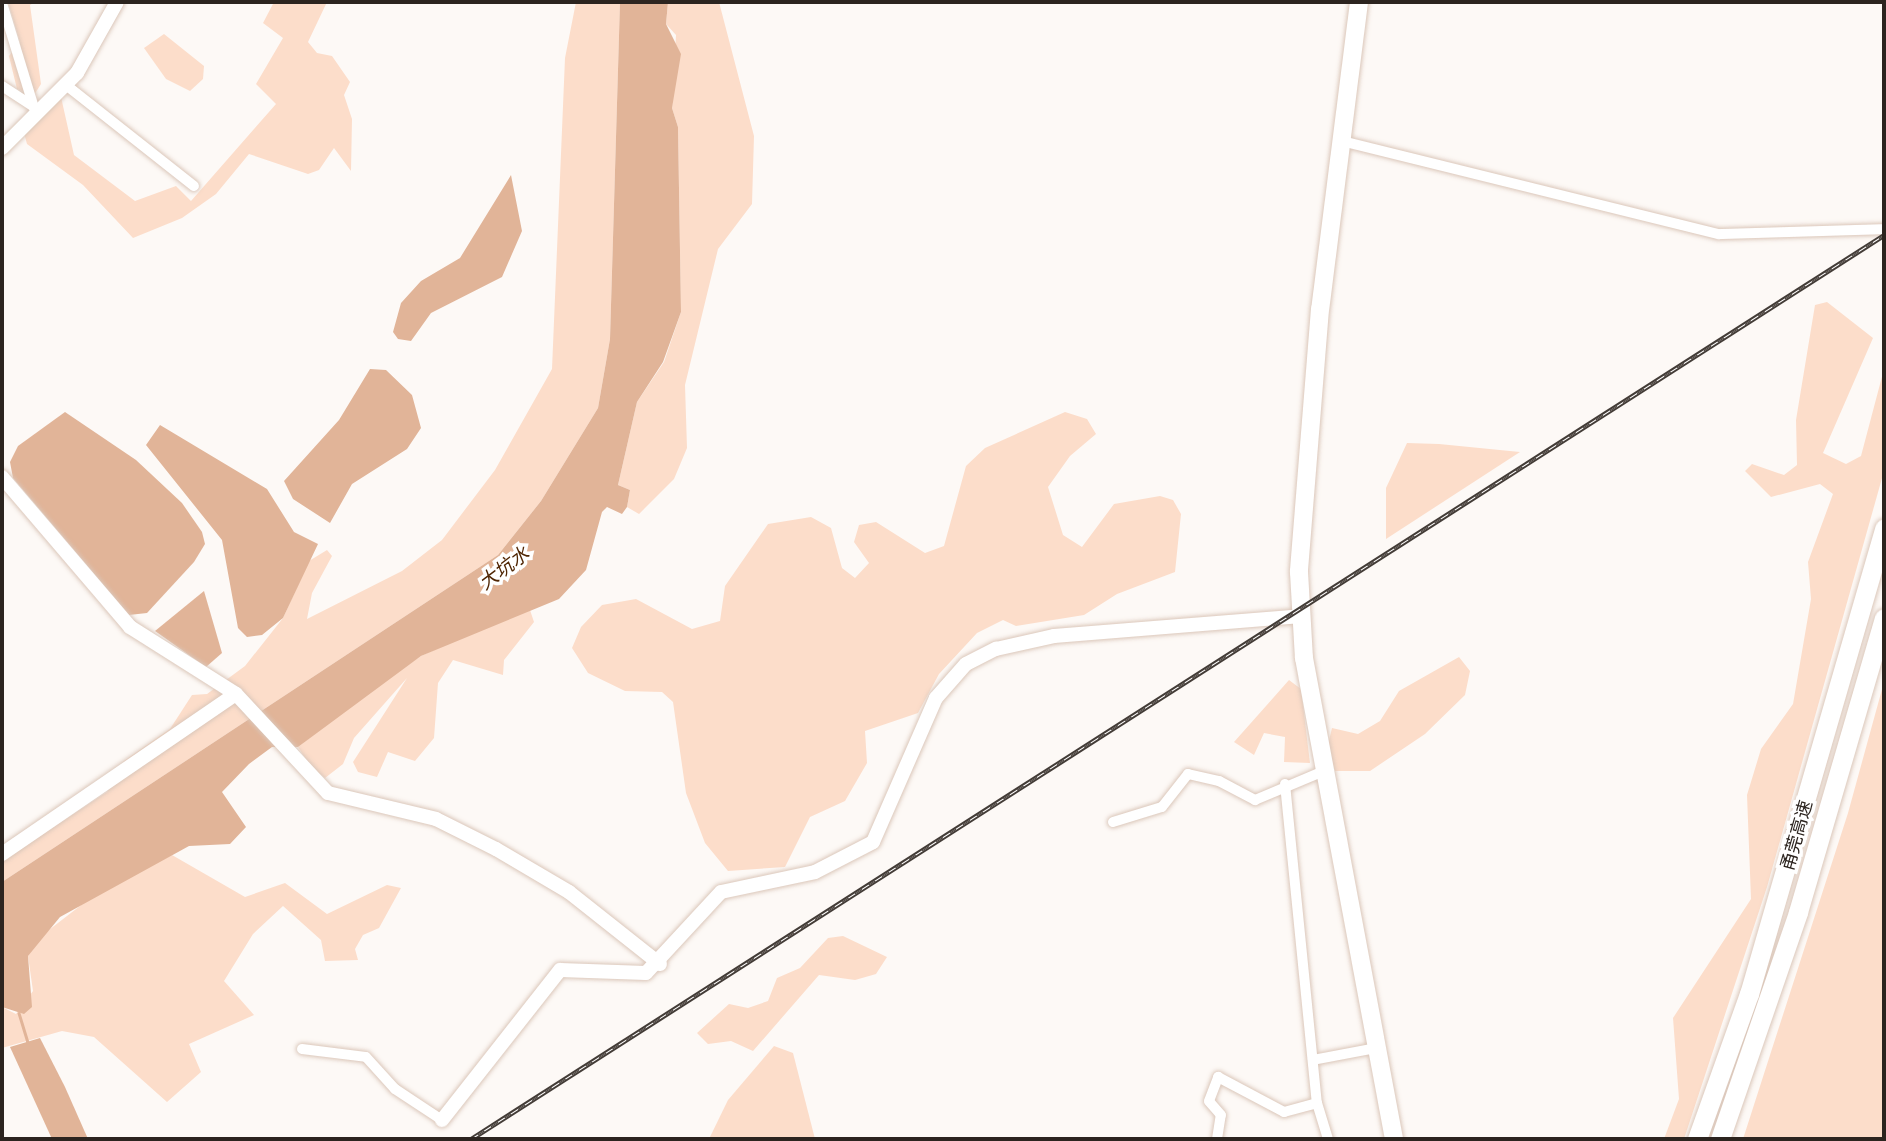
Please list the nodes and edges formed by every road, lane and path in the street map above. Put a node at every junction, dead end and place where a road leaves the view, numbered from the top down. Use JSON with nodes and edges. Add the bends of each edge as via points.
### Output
{"nodes":[{"id":1,"x":2,"y":2,"type":"edge"},
{"id":2,"x":117,"y":2,"type":"edge"},
{"id":3,"x":1359,"y":2,"type":"edge"},
{"id":4,"x":66,"y":85,"type":"junction"},
{"id":5,"x":2,"y":86,"type":"edge"},
{"id":6,"x":34,"y":109,"type":"junction"},
{"id":7,"x":1342,"y":141,"type":"junction"},
{"id":8,"x":2,"y":148,"type":"edge"},
{"id":9,"x":194,"y":186,"type":"dead end"},
{"id":10,"x":1884,"y":229,"type":"edge"},
{"id":11,"x":2,"y":477,"type":"edge"},
{"id":12,"x":1884,"y":528,"type":"edge"},
{"id":13,"x":1301,"y":616,"type":"junction"},
{"id":14,"x":1884,"y":618,"type":"edge"},
{"id":15,"x":241,"y":699,"type":"junction"},
{"id":16,"x":1326,"y":770,"type":"junction"},
{"id":17,"x":1284,"y":784,"type":"junction"},
{"id":18,"x":1113,"y":822,"type":"dead end"},
{"id":19,"x":2,"y":854,"type":"edge"},
{"id":20,"x":660,"y":964,"type":"junction"},
{"id":21,"x":1376,"y":1048,"type":"junction"},
{"id":22,"x":302,"y":1049,"type":"dead end"},
{"id":23,"x":1312,"y":1060,"type":"junction"},
{"id":24,"x":1317,"y":1103,"type":"junction"},
{"id":25,"x":442,"y":1120,"type":"joint"},
{"id":26,"x":1217,"y":1139,"type":"edge"},
{"id":27,"x":1328,"y":1139,"type":"edge"},
{"id":28,"x":1394,"y":1139,"type":"edge"},
{"id":29,"x":1697,"y":1139,"type":"edge"},
{"id":30,"x":1720,"y":1139,"type":"edge"}],
"edges":[{"from":1,"to":6,"type":"street"},
{"from":2,"to":4,"type":"street","via":[[96,49]]},
{"from":3,"to":7,"type":"main road"},
{"from":4,"to":6,"type":"street"},
{"from":4,"to":9,"type":"street"},
{"from":5,"to":6,"type":"street"},
{"from":6,"to":8,"type":"street"},
{"from":7,"to":10,"type":"street","via":[[1719,234]]},
{"from":7,"to":13,"type":"main road","via":[[1320,309],[1299,572]]},
{"from":11,"to":15,"type":"street","via":[[130,627]]},
{"from":12,"to":29,"type":"highway","name":"甬莞高速","via":[[1749,994]]},
{"from":13,"to":16,"type":"main road"},
{"from":13,"to":20,"type":"street","via":[[1054,636],[973,660],[950,677],[936,698],[873,842],[815,872],[721,892]]},
{"from":14,"to":30,"type":"highway","name":"甬莞高速","via":[[1798,912]]},
{"from":15,"to":19,"type":"street"},
{"from":15,"to":20,"type":"street","via":[[328,793],[425,816],[496,849],[569,892]]},
{"from":16,"to":17,"type":"street"},
{"from":16,"to":21,"type":"main road"},
{"from":17,"to":18,"type":"street","via":[[1255,800],[1219,781],[1188,774],[1162,807]]},
{"from":17,"to":23,"type":"street"},
{"from":20,"to":25,"type":"street","via":[[633,976],[579,966],[561,970]]},
{"from":21,"to":23,"type":"street"},
{"from":21,"to":28,"type":"main road"},
{"from":22,"to":25,"type":"street","via":[[366,1057],[395,1089]]},
{"from":23,"to":24,"type":"street"},
{"from":24,"to":26,"type":"street","via":[[1284,1112],[1218,1077],[1209,1101],[1221,1115]]},
{"from":24,"to":27,"type":"street"}]}
